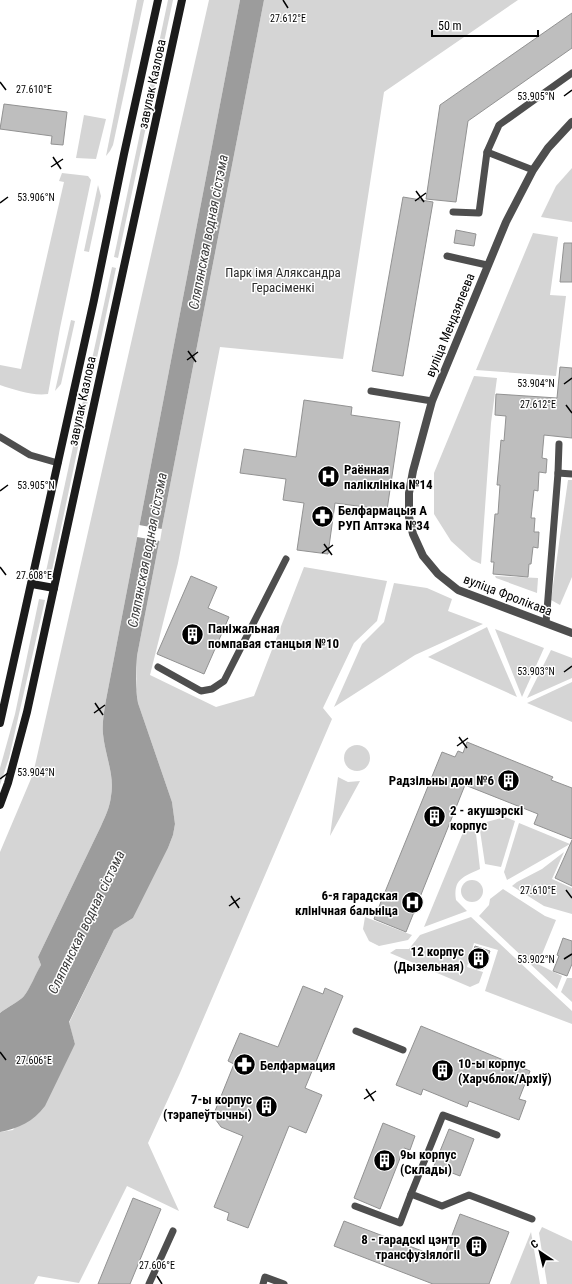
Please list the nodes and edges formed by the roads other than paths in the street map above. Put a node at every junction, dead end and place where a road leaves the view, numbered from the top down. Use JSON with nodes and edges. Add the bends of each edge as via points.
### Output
{"nodes":[{"id":1,"x":158,"y":0,"type":"edge"},
{"id":2,"x":182,"y":0,"type":"edge"},
{"id":3,"x":572,"y":73,"type":"edge"},
{"id":4,"x":572,"y":122,"type":"edge"},
{"id":5,"x":487,"y":152,"type":"junction"},
{"id":6,"x":533,"y":170,"type":"junction"},
{"id":7,"x":453,"y":212,"type":"dead end"},
{"id":8,"x":447,"y":256,"type":"dead end"},
{"id":9,"x":487,"y":265,"type":"junction"},
{"id":10,"x":371,"y":391,"type":"dead end"},
{"id":11,"x":432,"y":401,"type":"junction"},
{"id":12,"x":0,"y":437,"type":"edge"},
{"id":13,"x":559,"y":444,"type":"dead end"},
{"id":14,"x":58,"y":463,"type":"junction"},
{"id":15,"x":558,"y":473,"type":"junction"},
{"id":16,"x":572,"y":474,"type":"edge"},
{"id":17,"x":423,"y":556,"type":"joint"},
{"id":18,"x":286,"y":559,"type":"dead end"},
{"id":19,"x":32,"y":584,"type":"junction"},
{"id":20,"x":54,"y":588,"type":"junction"},
{"id":21,"x":546,"y":622,"type":"junction"},
{"id":22,"x":572,"y":633,"type":"edge"},
{"id":23,"x":158,"y":667,"type":"dead end"},
{"id":24,"x":0,"y":723,"type":"edge"},
{"id":25,"x":0,"y":805,"type":"edge"},
{"id":26,"x":356,"y":1031,"type":"dead end"},
{"id":27,"x":403,"y":1050,"type":"dead end"},
{"id":28,"x":497,"y":1135,"type":"dead end"},
{"id":29,"x":412,"y":1194,"type":"junction"},
{"id":30,"x":355,"y":1206,"type":"dead end"},
{"id":31,"x":532,"y":1219,"type":"dead end"},
{"id":32,"x":173,"y":1231,"type":"dead end"},
{"id":33,"x":149,"y":1284,"type":"edge"},
{"id":34,"x":262,"y":1284,"type":"edge"},
{"id":35,"x":284,"y":1284,"type":"edge"}],
"edges":[{"from":1,"to":14,"type":"main road","name":"завулак Казлова"},
{"from":2,"to":20,"type":"main road","name":"завулак Казлова"},
{"from":3,"to":5,"type":"lane","via":[[498,125]]},
{"from":4,"to":6,"type":"street","name":"вуліца Мендзялеева","via":[[548,148]]},
{"from":5,"to":6,"type":"lane"},
{"from":5,"to":7,"type":"lane","via":[[479,213]]},
{"from":6,"to":9,"type":"street","name":"вуліца Мендзялеева"},
{"from":8,"to":9,"type":"lane"},
{"from":9,"to":11,"type":"street","name":"вуліца Мендзялеева"},
{"from":10,"to":11,"type":"lane"},
{"from":11,"to":17,"type":"street","name":"вуліца Мендзялеева","via":[[412,471],[409,493],[409,517]]},
{"from":12,"to":14,"type":"lane","via":[[30,454]]},
{"from":13,"to":15,"type":"lane"},
{"from":14,"to":19,"type":"main road","name":"завулак Казлова"},
{"from":15,"to":16,"type":"lane"},
{"from":15,"to":21,"type":"lane"},
{"from":17,"to":21,"type":"street","name":"вуліца Фролікава","via":[[438,574],[458,590]]},
{"from":18,"to":23,"type":"lane","via":[[224,680],[212,689],[201,691]]},
{"from":19,"to":20,"type":"main road"},
{"from":19,"to":24,"type":"main road","name":"завулак Казлова"},
{"from":20,"to":25,"type":"main road","name":"завулак Казлова","via":[[27,712]]},
{"from":21,"to":22,"type":"street","name":"вуліца Фролікава"},
{"from":26,"to":27,"type":"lane"},
{"from":28,"to":29,"type":"lane","via":[[443,1115]]},
{"from":29,"to":30,"type":"lane","via":[[400,1223]]},
{"from":29,"to":31,"type":"lane","via":[[442,1206],[469,1195]]},
{"from":32,"to":33,"type":"lane"},
{"from":34,"to":35,"type":"lane","via":[[266,1277]]}]}
